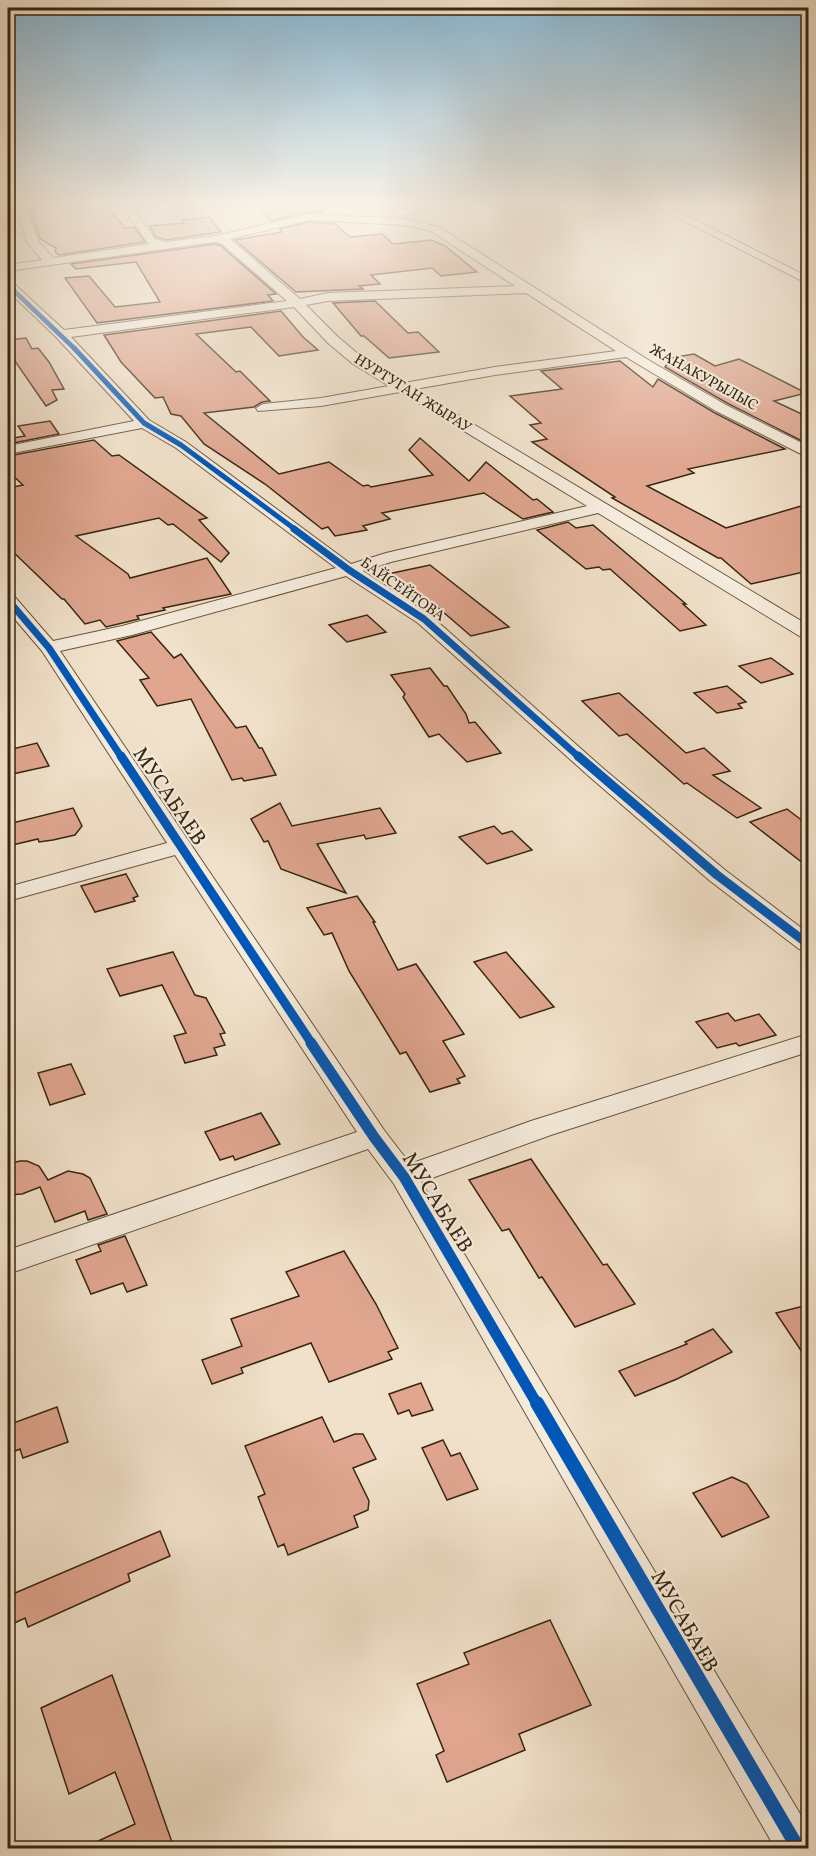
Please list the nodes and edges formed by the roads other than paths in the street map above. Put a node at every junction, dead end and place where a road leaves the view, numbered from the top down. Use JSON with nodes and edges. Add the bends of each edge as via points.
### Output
{"nodes":[{"id":1,"x":14,"y":291,"type":"edge"},
{"id":2,"x":283,"y":291,"type":"edge"},
{"id":3,"x":411,"y":291,"type":"edge"},
{"id":4,"x":493,"y":291,"type":"edge"},
{"id":5,"x":533,"y":291,"type":"edge"},
{"id":6,"x":391,"y":295,"type":"junction"},
{"id":7,"x":297,"y":303,"type":"junction"},
{"id":8,"x":61,"y":334,"type":"junction"},
{"id":9,"x":629,"y":353,"type":"junction"},
{"id":10,"x":404,"y":388,"type":"junction"},
{"id":11,"x":263,"y":408,"type":"dead end"},
{"id":12,"x":144,"y":423,"type":"junction"},
{"id":13,"x":8,"y":450,"type":"edge"},
{"id":14,"x":808,"y":452,"type":"edge"},
{"id":15,"x":599,"y":508,"type":"junction"},
{"id":16,"x":349,"y":570,"type":"junction"},
{"id":17,"x":8,"y":600,"type":"edge"},
{"id":18,"x":808,"y":633,"type":"edge"},
{"id":19,"x":49,"y":648,"type":"junction"},
{"id":20,"x":182,"y":846,"type":"junction"},
{"id":21,"x":8,"y":894,"type":"edge"},
{"id":22,"x":808,"y":944,"type":"edge"},
{"id":23,"x":808,"y":1043,"type":"edge"},
{"id":24,"x":374,"y":1137,"type":"junction"},
{"id":25,"x":404,"y":1177,"type":"junction"},
{"id":26,"x":8,"y":1262,"type":"edge"},
{"id":27,"x":798,"y":1848,"type":"edge"}],
"edges":[{"from":1,"to":8,"type":"street","name":"БАЙСЕЙТОВА"},
{"from":2,"to":7,"type":"street","name":"НУРТУГАН ЖЫРАУ"},
{"from":3,"to":6,"type":"street"},
{"from":4,"to":6,"type":"street"},
{"from":5,"to":9,"type":"street","name":"ЖАНАКУРЫЛЫС"},
{"from":6,"to":7,"type":"street","via":[[328,297]]},
{"from":7,"to":8,"type":"street"},
{"from":7,"to":10,"type":"street","name":"НУРТУГАН ЖЫРАУ","via":[[358,361]]},
{"from":8,"to":12,"type":"street","name":"БАЙСЕЙТОВА"},
{"from":9,"to":10,"type":"street"},
{"from":9,"to":14,"type":"street","name":"ЖАНАКУРЫЛЫС","via":[[721,408]]},
{"from":10,"to":11,"type":"street"},
{"from":10,"to":15,"type":"street","name":"НУРТУГАН ЖЫРАУ"},
{"from":12,"to":13,"type":"street"},
{"from":12,"to":16,"type":"street","name":"БАЙСЕЙТОВА","via":[[181,445]]},
{"from":15,"to":16,"type":"street"},
{"from":15,"to":18,"type":"street","name":"НУРТУГАН ЖЫРАУ"},
{"from":16,"to":19,"type":"street"},
{"from":16,"to":22,"type":"street","name":"БАЙСЕЙТОВА","via":[[424,619],[691,853]]},
{"from":17,"to":19,"type":"street","name":"МУСАБАЕВ"},
{"from":19,"to":20,"type":"street","name":"МУСАБАЕВ"},
{"from":20,"to":21,"type":"street"},
{"from":20,"to":24,"type":"street","name":"МУСАБАЕВ"},
{"from":23,"to":25,"type":"street","via":[[541,1128]]},
{"from":24,"to":25,"type":"street","name":"МУСАБАЕВ"},
{"from":24,"to":26,"type":"street"},
{"from":25,"to":27,"type":"street","name":"МУСАБАЕВ"}]}
